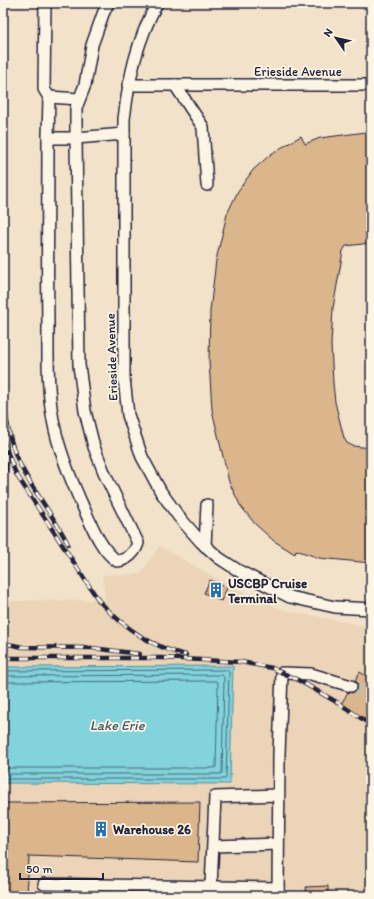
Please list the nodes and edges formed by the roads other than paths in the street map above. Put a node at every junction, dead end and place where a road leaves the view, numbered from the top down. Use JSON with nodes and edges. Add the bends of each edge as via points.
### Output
{"nodes":[{"id":1,"x":45,"y":3,"type":"edge"},
{"id":2,"x":108,"y":3,"type":"edge"},
{"id":3,"x":157,"y":3,"type":"edge"},
{"id":4,"x":128,"y":85,"type":"junction"},
{"id":5,"x":175,"y":85,"type":"junction"},
{"id":6,"x":371,"y":85,"type":"edge"},
{"id":7,"x":49,"y":97,"type":"junction"},
{"id":8,"x":79,"y":98,"type":"junction"},
{"id":9,"x":124,"y":134,"type":"junction"},
{"id":10,"x":48,"y":138,"type":"junction"},
{"id":11,"x":76,"y":138,"type":"junction"},
{"id":12,"x":207,"y":185,"type":"dead end"},
{"id":13,"x":207,"y":505,"type":"dead end"},
{"id":14,"x":205,"y":546,"type":"junction"},
{"id":15,"x":371,"y":609,"type":"edge"},
{"id":16,"x":351,"y":686,"type":"tunnel mouth"},
{"id":17,"x":278,"y":795,"type":"junction"},
{"id":18,"x":278,"y":844,"type":"junction"},
{"id":19,"x":214,"y":846,"type":"junction"},
{"id":20,"x":44,"y":884,"type":"dead end"},
{"id":21,"x":211,"y":887,"type":"junction"},
{"id":22,"x":278,"y":892,"type":"edge"}],
"edges":[{"from":1,"to":7,"type":"street","via":[[44,89]]},
{"from":2,"to":8,"type":"street","via":[[92,45],[85,85]]},
{"from":3,"to":4,"type":"street","name":"Erieside Avenue","via":[[135,56]]},
{"from":4,"to":5,"type":"street","name":"Erieside Avenue"},
{"from":4,"to":9,"type":"street","name":"Erieside Avenue"},
{"from":5,"to":6,"type":"street","name":"Erieside Avenue"},
{"from":5,"to":12,"type":"street","via":[[203,127]]},
{"from":7,"to":8,"type":"street"},
{"from":7,"to":10,"type":"street"},
{"from":8,"to":11,"type":"street","via":[[76,108]]},
{"from":9,"to":11,"type":"street"},
{"from":9,"to":14,"type":"street","name":"Erieside Avenue","via":[[124,378],[128,415],[142,457],[161,492]]},
{"from":10,"to":11,"type":"street"},
{"from":10,"to":11,"type":"street","via":[[49,392],[54,421],[76,492],[96,536],[111,557],[117,561],[125,560],[136,550],[138,543],[106,477],[94,447],[85,411],[79,365]]},
{"from":13,"to":14,"type":"street"},
{"from":14,"to":15,"type":"street","name":"Erieside Avenue","via":[[239,571],[290,597],[322,605]]},
{"from":16,"to":17,"type":"street","via":[[312,674],[282,673]]},
{"from":17,"to":18,"type":"street"},
{"from":17,"to":19,"type":"street","via":[[215,797]]},
{"from":18,"to":19,"type":"street"},
{"from":18,"to":22,"type":"street"},
{"from":19,"to":21,"type":"street"},
{"from":20,"to":21,"type":"street"},
{"from":21,"to":22,"type":"street"}]}
